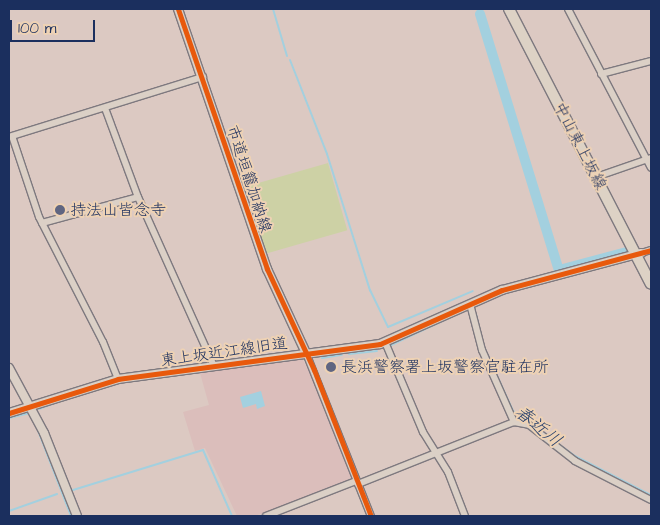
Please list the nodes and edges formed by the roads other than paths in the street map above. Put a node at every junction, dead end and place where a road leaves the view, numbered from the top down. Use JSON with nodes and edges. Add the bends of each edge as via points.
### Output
{"nodes":[{"id":1,"x":178,"y":9,"type":"edge"},
{"id":2,"x":509,"y":9,"type":"edge"},
{"id":3,"x":515,"y":9,"type":"edge"},
{"id":4,"x":568,"y":9,"type":"edge"},
{"id":5,"x":651,"y":61,"type":"edge"},
{"id":6,"x":601,"y":74,"type":"junction"},
{"id":7,"x":203,"y":77,"type":"junction"},
{"id":8,"x":105,"y":108,"type":"junction"},
{"id":9,"x":10,"y":135,"type":"edge"},
{"id":10,"x":649,"y":159,"type":"edge"},
{"id":11,"x":651,"y":168,"type":"edge"},
{"id":12,"x":599,"y":176,"type":"junction"},
{"id":13,"x":138,"y":197,"type":"junction"},
{"id":14,"x":42,"y":223,"type":"junction"},
{"id":15,"x":643,"y":252,"type":"edge"},
{"id":16,"x":651,"y":272,"type":"edge"},
{"id":17,"x":651,"y":284,"type":"edge"},
{"id":18,"x":470,"y":304,"type":"junction"},
{"id":19,"x":385,"y":342,"type":"junction"},
{"id":20,"x":306,"y":353,"type":"junction"},
{"id":21,"x":214,"y":366,"type":"junction"},
{"id":22,"x":9,"y":368,"type":"edge"},
{"id":23,"x":118,"y":379,"type":"junction"},
{"id":24,"x":31,"y":407,"type":"junction"},
{"id":25,"x":9,"y":413,"type":"edge"},
{"id":26,"x":514,"y":422,"type":"junction"},
{"id":27,"x":436,"y":451,"type":"junction"},
{"id":28,"x":357,"y":482,"type":"junction"},
{"id":29,"x":651,"y":500,"type":"edge"},
{"id":30,"x":77,"y":516,"type":"edge"},
{"id":31,"x":269,"y":516,"type":"edge"},
{"id":32,"x":371,"y":516,"type":"edge"},
{"id":33,"x":465,"y":516,"type":"edge"}],
"edges":[{"from":1,"to":7,"type":"street","name":"市道垣籠加納線"},
{"from":2,"to":12,"type":"main road","name":"中山東上坂線"},
{"from":3,"to":12,"type":"main road","name":"中山東上坂線"},
{"from":4,"to":6,"type":"street"},
{"from":5,"to":6,"type":"street"},
{"from":6,"to":10,"type":"street"},
{"from":7,"to":8,"type":"street"},
{"from":7,"to":20,"type":"street","name":"市道垣籠加納線","via":[[267,270]]},
{"from":8,"to":9,"type":"street"},
{"from":8,"to":13,"type":"street"},
{"from":9,"to":14,"type":"street"},
{"from":10,"to":11,"type":"street"},
{"from":10,"to":12,"type":"street"},
{"from":12,"to":15,"type":"main road","name":"中山東上坂線"},
{"from":13,"to":14,"type":"street"},
{"from":13,"to":21,"type":"street"},
{"from":14,"to":23,"type":"street","via":[[104,342]]},
{"from":15,"to":16,"type":"main road","name":"中山東上坂線"},
{"from":15,"to":17,"type":"main road","name":"中山東上坂線"},
{"from":15,"to":18,"type":"street","name":"東上坂近江線旧道","via":[[502,290]]},
{"from":18,"to":19,"type":"street","name":"東上坂近江線旧道"},
{"from":18,"to":26,"type":"street","via":[[482,350]]},
{"from":19,"to":20,"type":"street","name":"東上坂近江線旧道"},
{"from":19,"to":27,"type":"street","via":[[423,432]]},
{"from":20,"to":21,"type":"street","name":"東上坂近江線旧道"},
{"from":20,"to":28,"type":"street"},
{"from":21,"to":23,"type":"street","name":"東上坂近江線旧道"},
{"from":22,"to":24,"type":"street"},
{"from":23,"to":24,"type":"street","name":"東上坂近江線旧道"},
{"from":24,"to":25,"type":"street","name":"東上坂近江線旧道"},
{"from":24,"to":30,"type":"street"},
{"from":26,"to":27,"type":"street"},
{"from":26,"to":29,"type":"street","via":[[529,425],[575,461]]},
{"from":27,"to":28,"type":"street"},
{"from":27,"to":33,"type":"street"},
{"from":28,"to":31,"type":"street"},
{"from":28,"to":32,"type":"street"}]}
